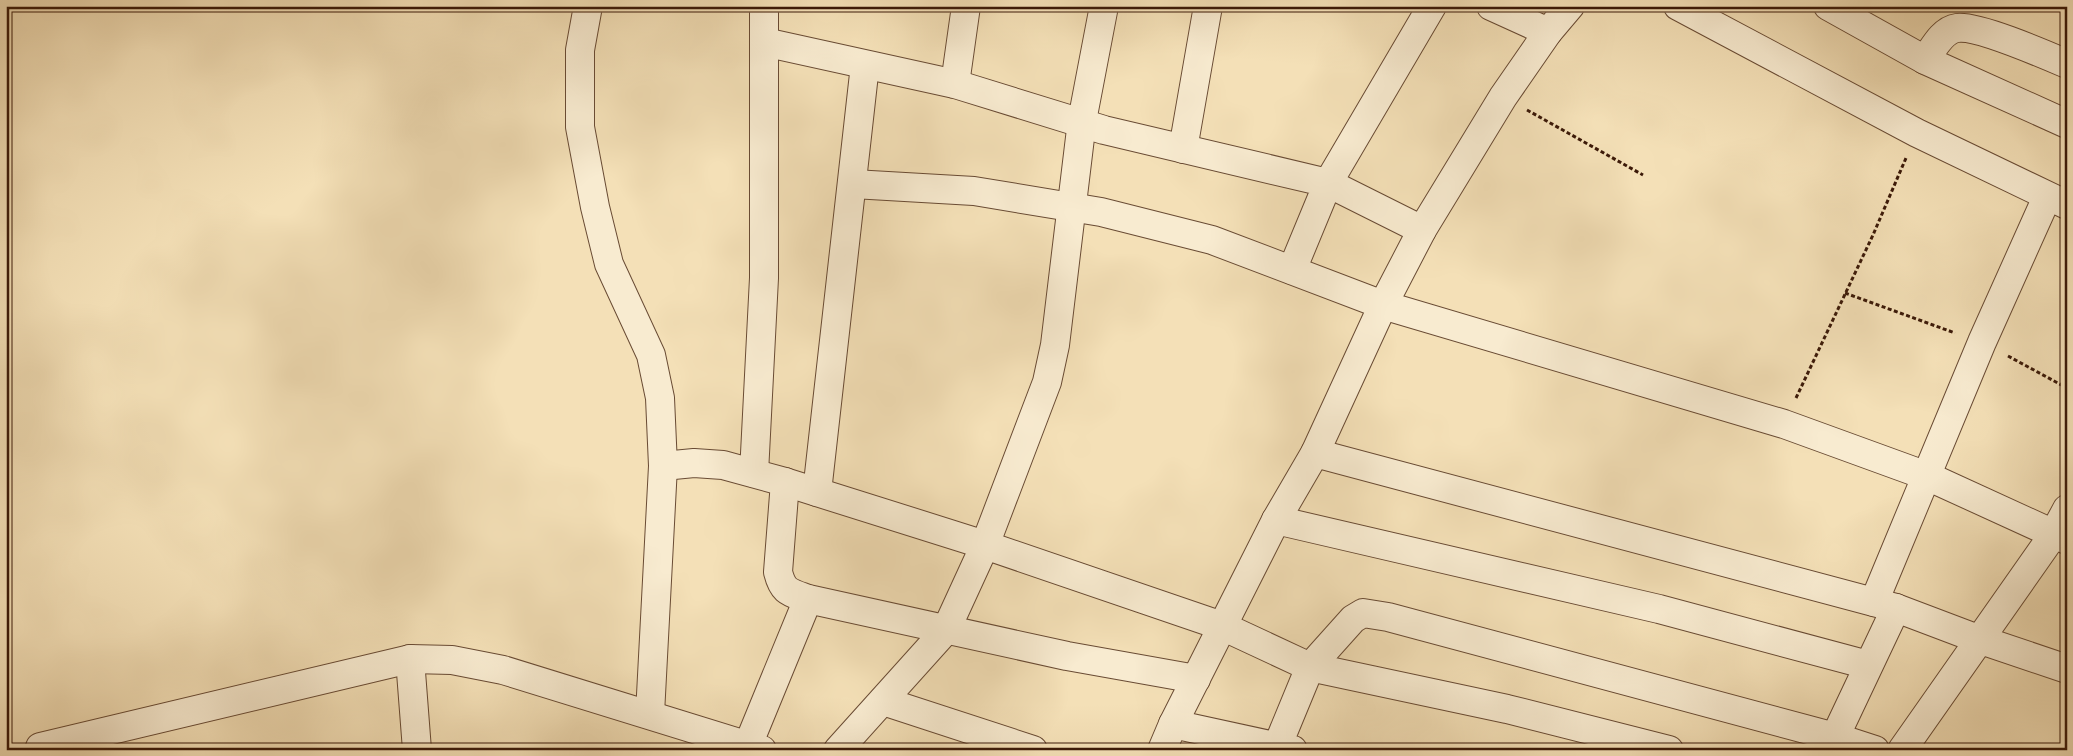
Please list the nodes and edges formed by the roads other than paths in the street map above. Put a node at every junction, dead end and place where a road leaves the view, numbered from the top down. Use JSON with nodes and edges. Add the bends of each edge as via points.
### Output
{"nodes":[{"id":1,"x":588,"y":6,"type":"edge"},
{"id":2,"x":764,"y":6,"type":"edge"},
{"id":3,"x":966,"y":6,"type":"edge"},
{"id":4,"x":1104,"y":6,"type":"edge"},
{"id":5,"x":1208,"y":6,"type":"edge"},
{"id":6,"x":1432,"y":6,"type":"edge"},
{"id":7,"x":1491,"y":6,"type":"edge"},
{"id":8,"x":1570,"y":6,"type":"edge"},
{"id":9,"x":1678,"y":6,"type":"edge"},
{"id":10,"x":1828,"y":6,"type":"edge"},
{"id":11,"x":1548,"y":32,"type":"junction"},
{"id":12,"x":764,"y":42,"type":"junction"},
{"id":13,"x":1925,"y":60,"type":"junction"},
{"id":14,"x":2067,"y":64,"type":"edge"},
{"id":15,"x":865,"y":66,"type":"junction"},
{"id":16,"x":955,"y":84,"type":"junction"},
{"id":17,"x":1082,"y":122,"type":"junction"},
{"id":18,"x":2067,"y":124,"type":"edge"},
{"id":19,"x":1183,"y":149,"type":"junction"},
{"id":20,"x":1328,"y":183,"type":"junction"},
{"id":21,"x":853,"y":184,"type":"junction"},
{"id":22,"x":2057,"y":201,"type":"edge"},
{"id":23,"x":1072,"y":207,"type":"junction"},
{"id":24,"x":1422,"y":230,"type":"junction"},
{"id":25,"x":1292,"y":270,"type":"junction"},
{"id":26,"x":1383,"y":305,"type":"junction"},
{"id":27,"x":1315,"y":453,"type":"junction"},
{"id":28,"x":663,"y":466,"type":"junction"},
{"id":29,"x":754,"y":473,"type":"junction"},
{"id":30,"x":1927,"y":476,"type":"junction"},
{"id":31,"x":785,"y":482,"type":"junction"},
{"id":32,"x":818,"y":492,"type":"junction"},
{"id":33,"x":2067,"y":509,"type":"edge"},
{"id":34,"x":1276,"y":520,"type":"junction"},
{"id":35,"x":2060,"y":538,"type":"edge"},
{"id":36,"x":985,"y":545,"type":"junction"},
{"id":37,"x":808,"y":599,"type":"junction"},
{"id":38,"x":1885,"y":605,"type":"junction"},
{"id":39,"x":1222,"y":626,"type":"junction"},
{"id":40,"x":946,"y":630,"type":"junction"},
{"id":41,"x":1978,"y":639,"type":"junction"},
{"id":42,"x":410,"y":659,"type":"junction"},
{"id":43,"x":1868,"y":664,"type":"junction"},
{"id":44,"x":1310,"y":668,"type":"junction"},
{"id":45,"x":2067,"y":669,"type":"edge"},
{"id":46,"x":1196,"y":679,"type":"junction"},
{"id":47,"x":883,"y":701,"type":"junction"},
{"id":48,"x":650,"y":714,"type":"junction"},
{"id":49,"x":1173,"y":724,"type":"junction"},
{"id":50,"x":1835,"y":737,"type":"junction"},
{"id":51,"x":40,"y":746,"type":"dead end"},
{"id":52,"x":755,"y":748,"type":"edge"},
{"id":53,"x":1285,"y":748,"type":"edge"},
{"id":54,"x":417,"y":750,"type":"edge"},
{"id":55,"x":838,"y":750,"type":"edge"},
{"id":56,"x":1033,"y":750,"type":"edge"},
{"id":57,"x":1162,"y":750,"type":"edge"},
{"id":58,"x":1669,"y":750,"type":"edge"},
{"id":59,"x":1875,"y":750,"type":"edge"},
{"id":60,"x":1902,"y":750,"type":"edge"}],
"edges":[{"from":1,"to":28,"type":"street","via":[[580,50],[580,128],[594,207],[609,264],[651,355],[660,398]]},
{"from":2,"to":12,"type":"street"},
{"from":3,"to":16,"type":"street"},
{"from":4,"to":17,"type":"street"},
{"from":5,"to":19,"type":"street"},
{"from":6,"to":20,"type":"street"},
{"from":7,"to":11,"type":"street"},
{"from":8,"to":11,"type":"street"},
{"from":9,"to":22,"type":"street","via":[[1917,133]]},
{"from":10,"to":13,"type":"street"},
{"from":11,"to":24,"type":"street","via":[[1503,97]]},
{"from":12,"to":15,"type":"street"},
{"from":12,"to":29,"type":"street","via":[[764,269]]},
{"from":13,"to":14,"type":"street","via":[[1944,34],[1956,28],[1984,33]]},
{"from":13,"to":18,"type":"street"},
{"from":15,"to":16,"type":"street"},
{"from":15,"to":21,"type":"street"},
{"from":16,"to":17,"type":"street"},
{"from":17,"to":19,"type":"street"},
{"from":17,"to":23,"type":"street"},
{"from":19,"to":20,"type":"street"},
{"from":20,"to":24,"type":"street"},
{"from":20,"to":25,"type":"street"},
{"from":21,"to":23,"type":"street","via":[[974,192]]},
{"from":21,"to":32,"type":"street"},
{"from":22,"to":30,"type":"street","via":[[1982,342]]},
{"from":23,"to":25,"type":"street","via":[[1212,240]]},
{"from":23,"to":36,"type":"street","via":[[1055,345],[1047,382]]},
{"from":24,"to":26,"type":"street"},
{"from":25,"to":26,"type":"street"},
{"from":26,"to":27,"type":"street"},
{"from":26,"to":30,"type":"street","via":[[1784,424]]},
{"from":27,"to":34,"type":"street"},
{"from":27,"to":38,"type":"street"},
{"from":28,"to":29,"type":"street","via":[[722,465]]},
{"from":28,"to":48,"type":"street"},
{"from":29,"to":31,"type":"street"},
{"from":30,"to":35,"type":"street"},
{"from":30,"to":38,"type":"street"},
{"from":31,"to":32,"type":"street"},
{"from":31,"to":37,"type":"street","via":[[778,572],[781,584],[788,592]]},
{"from":32,"to":36,"type":"street"},
{"from":33,"to":35,"type":"street"},
{"from":34,"to":39,"type":"street"},
{"from":34,"to":43,"type":"street","via":[[1658,610]]},
{"from":35,"to":41,"type":"street"},
{"from":36,"to":39,"type":"street"},
{"from":36,"to":40,"type":"street"},
{"from":37,"to":40,"type":"street"},
{"from":37,"to":52,"type":"street"},
{"from":38,"to":41,"type":"street"},
{"from":38,"to":43,"type":"street"},
{"from":39,"to":44,"type":"street"},
{"from":39,"to":46,"type":"street"},
{"from":40,"to":46,"type":"street"},
{"from":40,"to":47,"type":"street"},
{"from":41,"to":45,"type":"street"},
{"from":41,"to":60,"type":"street"},
{"from":42,"to":48,"type":"street","via":[[452,660],[503,670]]},
{"from":42,"to":51,"type":"street"},
{"from":42,"to":54,"type":"street"},
{"from":43,"to":50,"type":"street"},
{"from":44,"to":50,"type":"street","via":[[1353,620],[1363,613],[1376,614]]},
{"from":44,"to":53,"type":"street"},
{"from":44,"to":58,"type":"street","via":[[1507,709]]},
{"from":46,"to":49,"type":"street"},
{"from":47,"to":55,"type":"street"},
{"from":47,"to":56,"type":"street"},
{"from":48,"to":52,"type":"street"},
{"from":49,"to":53,"type":"street"},
{"from":49,"to":57,"type":"street"},
{"from":50,"to":59,"type":"street"}]}
